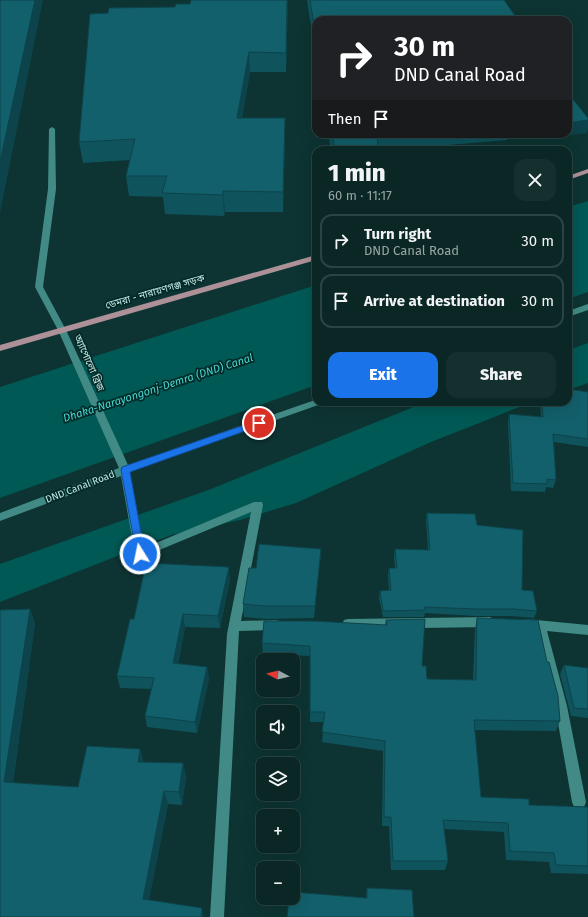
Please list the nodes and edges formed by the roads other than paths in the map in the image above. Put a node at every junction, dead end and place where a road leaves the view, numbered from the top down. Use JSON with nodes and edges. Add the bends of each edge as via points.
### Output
{"nodes":[{"id":1,"x":52,"y":129,"type":"dead end"},
{"id":2,"x":588,"y":171,"type":"edge"},
{"id":3,"x":572,"y":177,"type":"edge"},
{"id":4,"x":312,"y":258,"type":"edge"},
{"id":5,"x":588,"y":307,"type":"edge"},
{"id":6,"x":572,"y":313,"type":"edge"},
{"id":7,"x":62,"y":330,"type":"junction"},
{"id":8,"x":0,"y":348,"type":"edge"},
{"id":9,"x":312,"y":404,"type":"edge"},
{"id":10,"x":125,"y":470,"type":"junction"},
{"id":11,"x":0,"y":519,"type":"edge"},
{"id":12,"x":336,"y":624,"type":"edge"},
{"id":13,"x":289,"y":625,"type":"edge"},
{"id":14,"x":234,"y":626,"type":"junction"},
{"id":15,"x":540,"y":626,"type":"junction"},
{"id":16,"x":588,"y":630,"type":"edge"},
{"id":17,"x":579,"y":802,"type":"dead end"},
{"id":18,"x":217,"y":917,"type":"edge"}],
"edges":[{"from":1,"to":7,"type":"street","name":"অ্যাপোলো ব্রিজ","via":[[52,189],[39,287]]},
{"from":2,"to":3,"type":"main road"},
{"from":4,"to":7,"type":"main road","name":"ডেমরা - নারায়ণগঞ্জ সড়ক"},
{"from":5,"to":6,"type":"street"},
{"from":7,"to":8,"type":"main road","name":"ডেমরা - নারায়ণগঞ্জ সড়ক"},
{"from":7,"to":10,"type":"street","name":"অ্যাপোলো ব্রিজ"},
{"from":9,"to":10,"type":"street","name":"DND Canal Road"},
{"from":10,"to":11,"type":"street","name":"DND Canal Road"},
{"from":10,"to":14,"type":"street","name":"অ্যাপোলো ব্রিজ","via":[[140,554],[258,505]]},
{"from":12,"to":15,"type":"street","via":[[507,622]]},
{"from":13,"to":14,"type":"street"},
{"from":14,"to":18,"type":"street"},
{"from":15,"to":16,"type":"street"},
{"from":15,"to":17,"type":"street","via":[[561,706]]}]}
